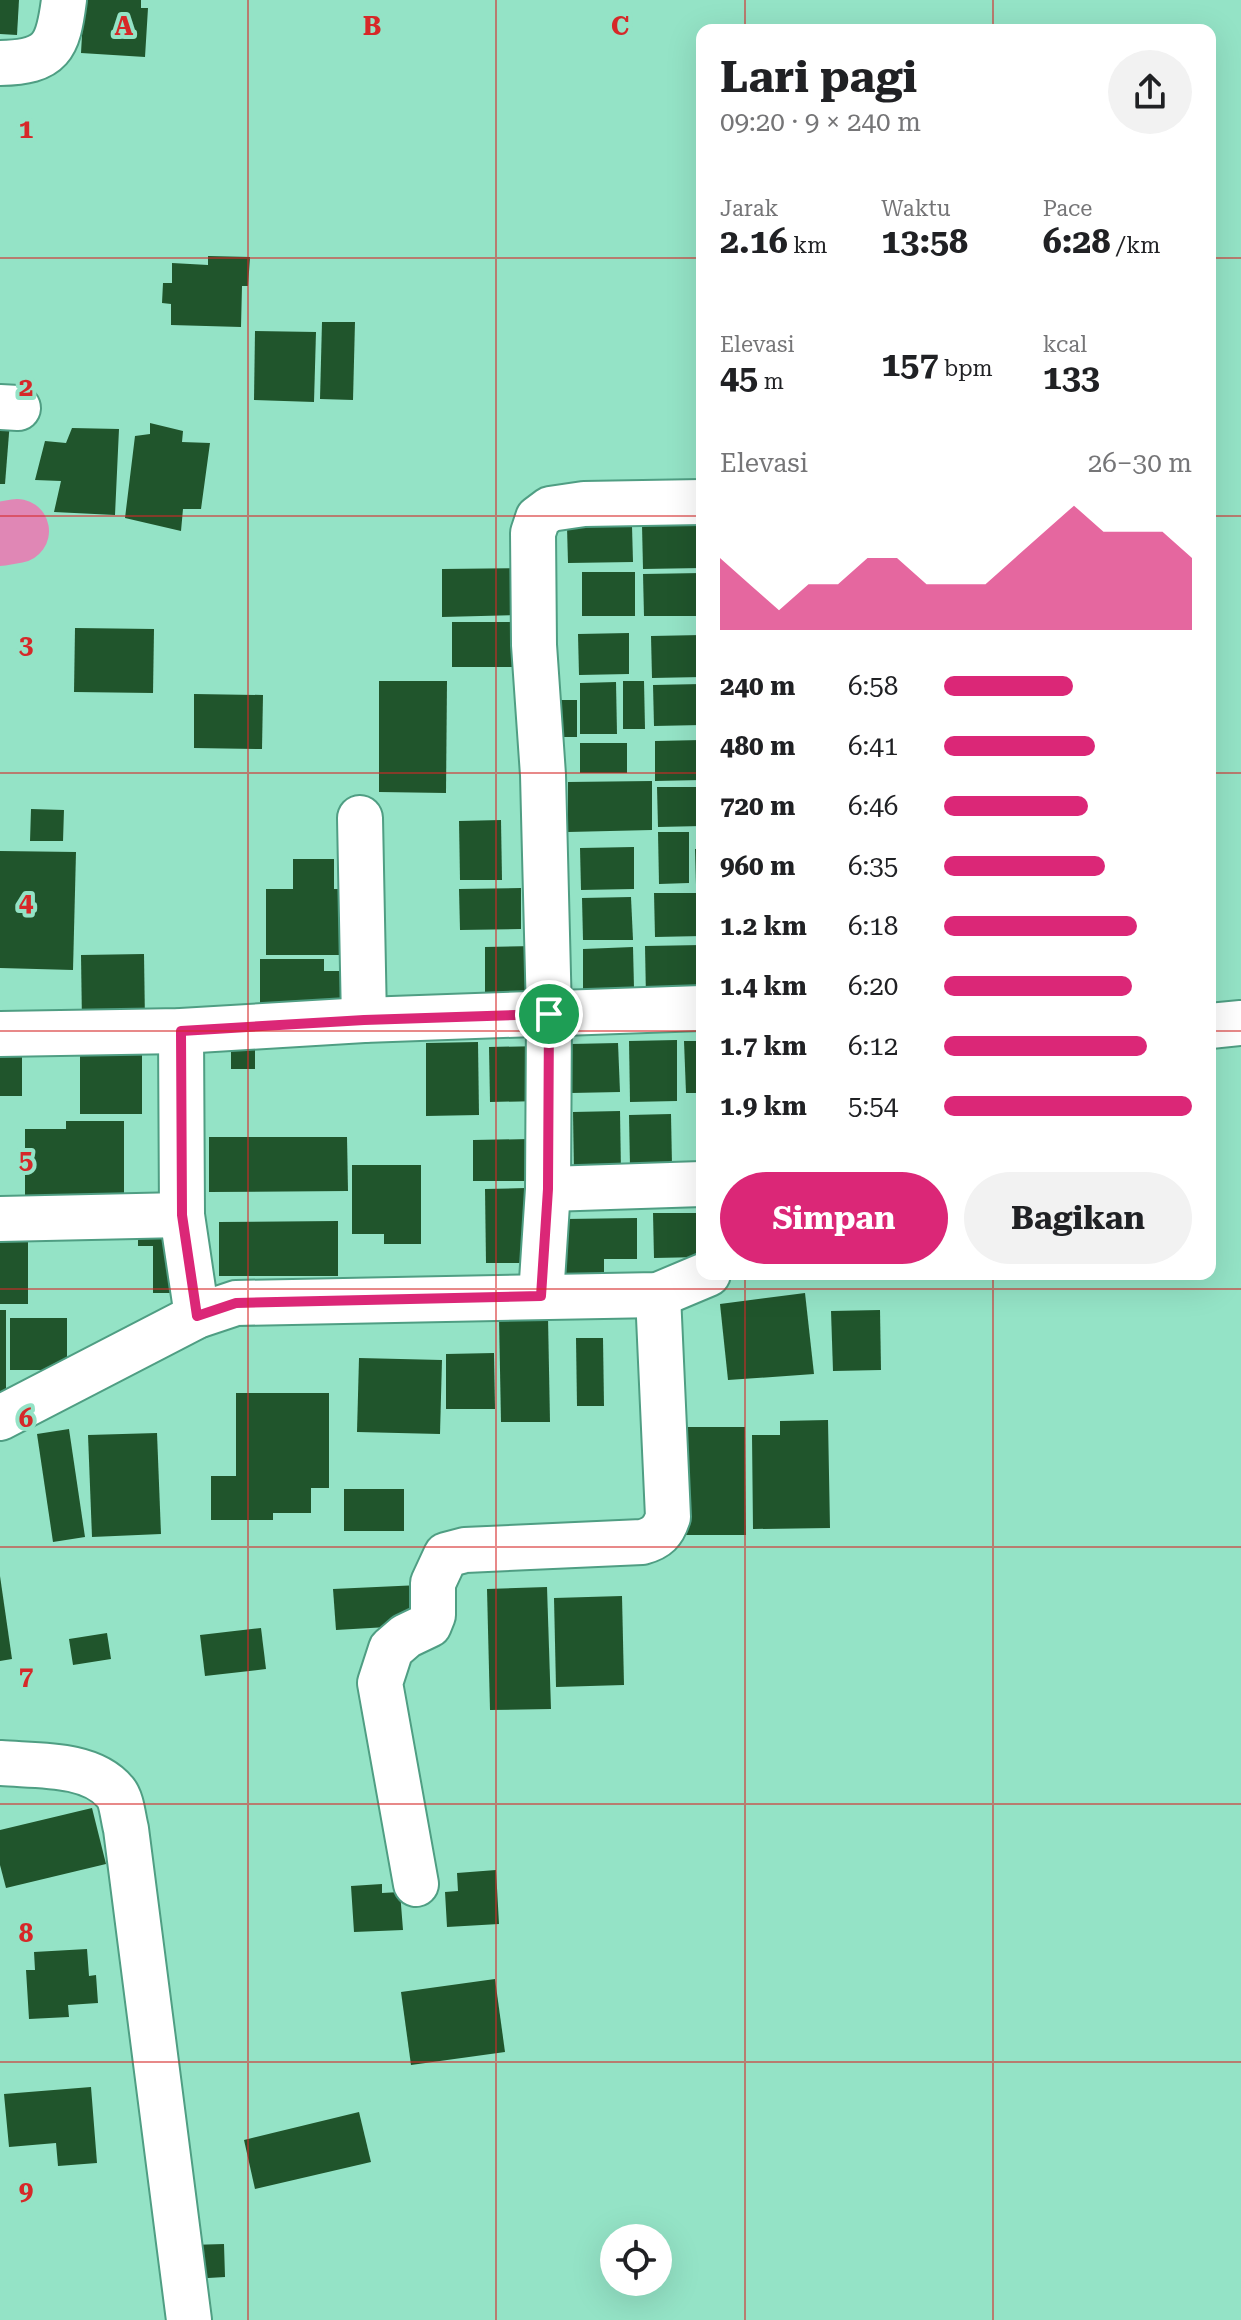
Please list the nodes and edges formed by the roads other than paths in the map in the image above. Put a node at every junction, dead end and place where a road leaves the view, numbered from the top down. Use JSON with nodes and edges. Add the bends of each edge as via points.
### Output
{"nodes":[{"id":1,"x":64,"y":0,"type":"edge"},
{"id":2,"x":0,"y":63,"type":"edge"},
{"id":3,"x":696,"y":502,"type":"edge"},
{"id":4,"x":360,"y":818,"type":"dead end"},
{"id":5,"x":696,"y":1008,"type":"edge"},
{"id":6,"x":549,"y":1014,"type":"junction"},
{"id":7,"x":364,"y":1020,"type":"junction"},
{"id":8,"x":1241,"y":1023,"type":"edge"},
{"id":9,"x":1216,"y":1025,"type":"edge"},
{"id":10,"x":181,"y":1031,"type":"junction"},
{"id":11,"x":0,"y":1034,"type":"edge"},
{"id":12,"x":696,"y":1184,"type":"edge"},
{"id":13,"x":548,"y":1189,"type":"junction"},
{"id":14,"x":182,"y":1215,"type":"junction"},
{"id":15,"x":0,"y":1219,"type":"edge"},
{"id":16,"x":696,"y":1279,"type":"edge"},
{"id":17,"x":658,"y":1295,"type":"junction"},
{"id":18,"x":541,"y":1296,"type":"junction"},
{"id":19,"x":197,"y":1316,"type":"junction"},
{"id":20,"x":0,"y":1418,"type":"edge"},
{"id":21,"x":0,"y":1763,"type":"edge"},
{"id":22,"x":416,"y":1884,"type":"dead end"},
{"id":23,"x":189,"y":2320,"type":"edge"}],
"edges":[{"from":1,"to":2,"type":"street","via":[[60,37],[49,50]]},
{"from":3,"to":6,"type":"street","via":[[550,509],[538,518],[533,533]]},
{"from":4,"to":7,"type":"street"},
{"from":5,"to":6,"type":"street"},
{"from":6,"to":7,"type":"street"},
{"from":6,"to":13,"type":"street"},
{"from":7,"to":10,"type":"street"},
{"from":8,"to":9,"type":"street"},
{"from":10,"to":11,"type":"street"},
{"from":10,"to":14,"type":"street"},
{"from":12,"to":13,"type":"street"},
{"from":13,"to":18,"type":"street"},
{"from":14,"to":15,"type":"street"},
{"from":14,"to":19,"type":"street"},
{"from":16,"to":17,"type":"street"},
{"from":17,"to":18,"type":"street"},
{"from":17,"to":22,"type":"street","via":[[668,1517],[664,1529],[642,1542],[446,1555],[433,1583],[429,1625],[391,1649],[380,1683]]},
{"from":18,"to":19,"type":"street","via":[[236,1303]]},
{"from":19,"to":20,"type":"street"},
{"from":21,"to":23,"type":"street","via":[[94,1775],[117,1794],[126,1829]]}]}
